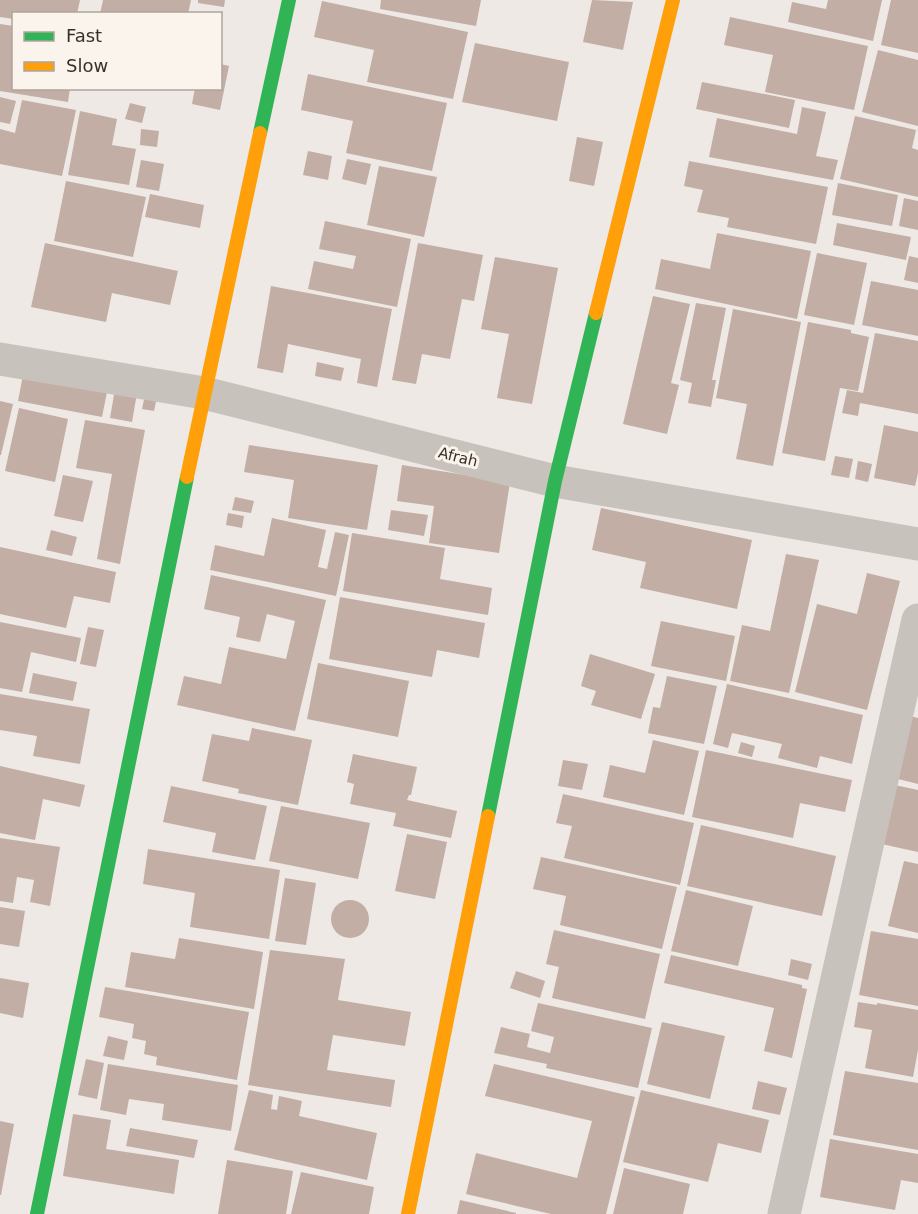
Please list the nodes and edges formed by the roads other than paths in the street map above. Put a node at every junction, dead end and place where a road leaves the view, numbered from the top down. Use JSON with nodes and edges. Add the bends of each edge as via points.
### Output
{"nodes":[{"id":1,"x":289,"y":0,"type":"edge"},
{"id":2,"x":673,"y":0,"type":"edge"},
{"id":3,"x":0,"y":358,"type":"edge"},
{"id":4,"x":204,"y":393,"type":"junction"},
{"id":5,"x":555,"y":481,"type":"junction"},
{"id":6,"x":918,"y":544,"type":"edge"},
{"id":7,"x":918,"y":620,"type":"edge"},
{"id":8,"x":37,"y":1214,"type":"edge"},
{"id":9,"x":408,"y":1214,"type":"edge"},
{"id":10,"x":784,"y":1214,"type":"edge"}],
"edges":[{"from":1,"to":4,"type":"street"},
{"from":2,"to":5,"type":"street"},
{"from":3,"to":4,"type":"street","name":"Afrah"},
{"from":4,"to":5,"type":"street","name":"Afrah"},
{"from":4,"to":8,"type":"street"},
{"from":5,"to":6,"type":"street","name":"Afrah"},
{"from":5,"to":9,"type":"street"},
{"from":7,"to":10,"type":"street"}]}
